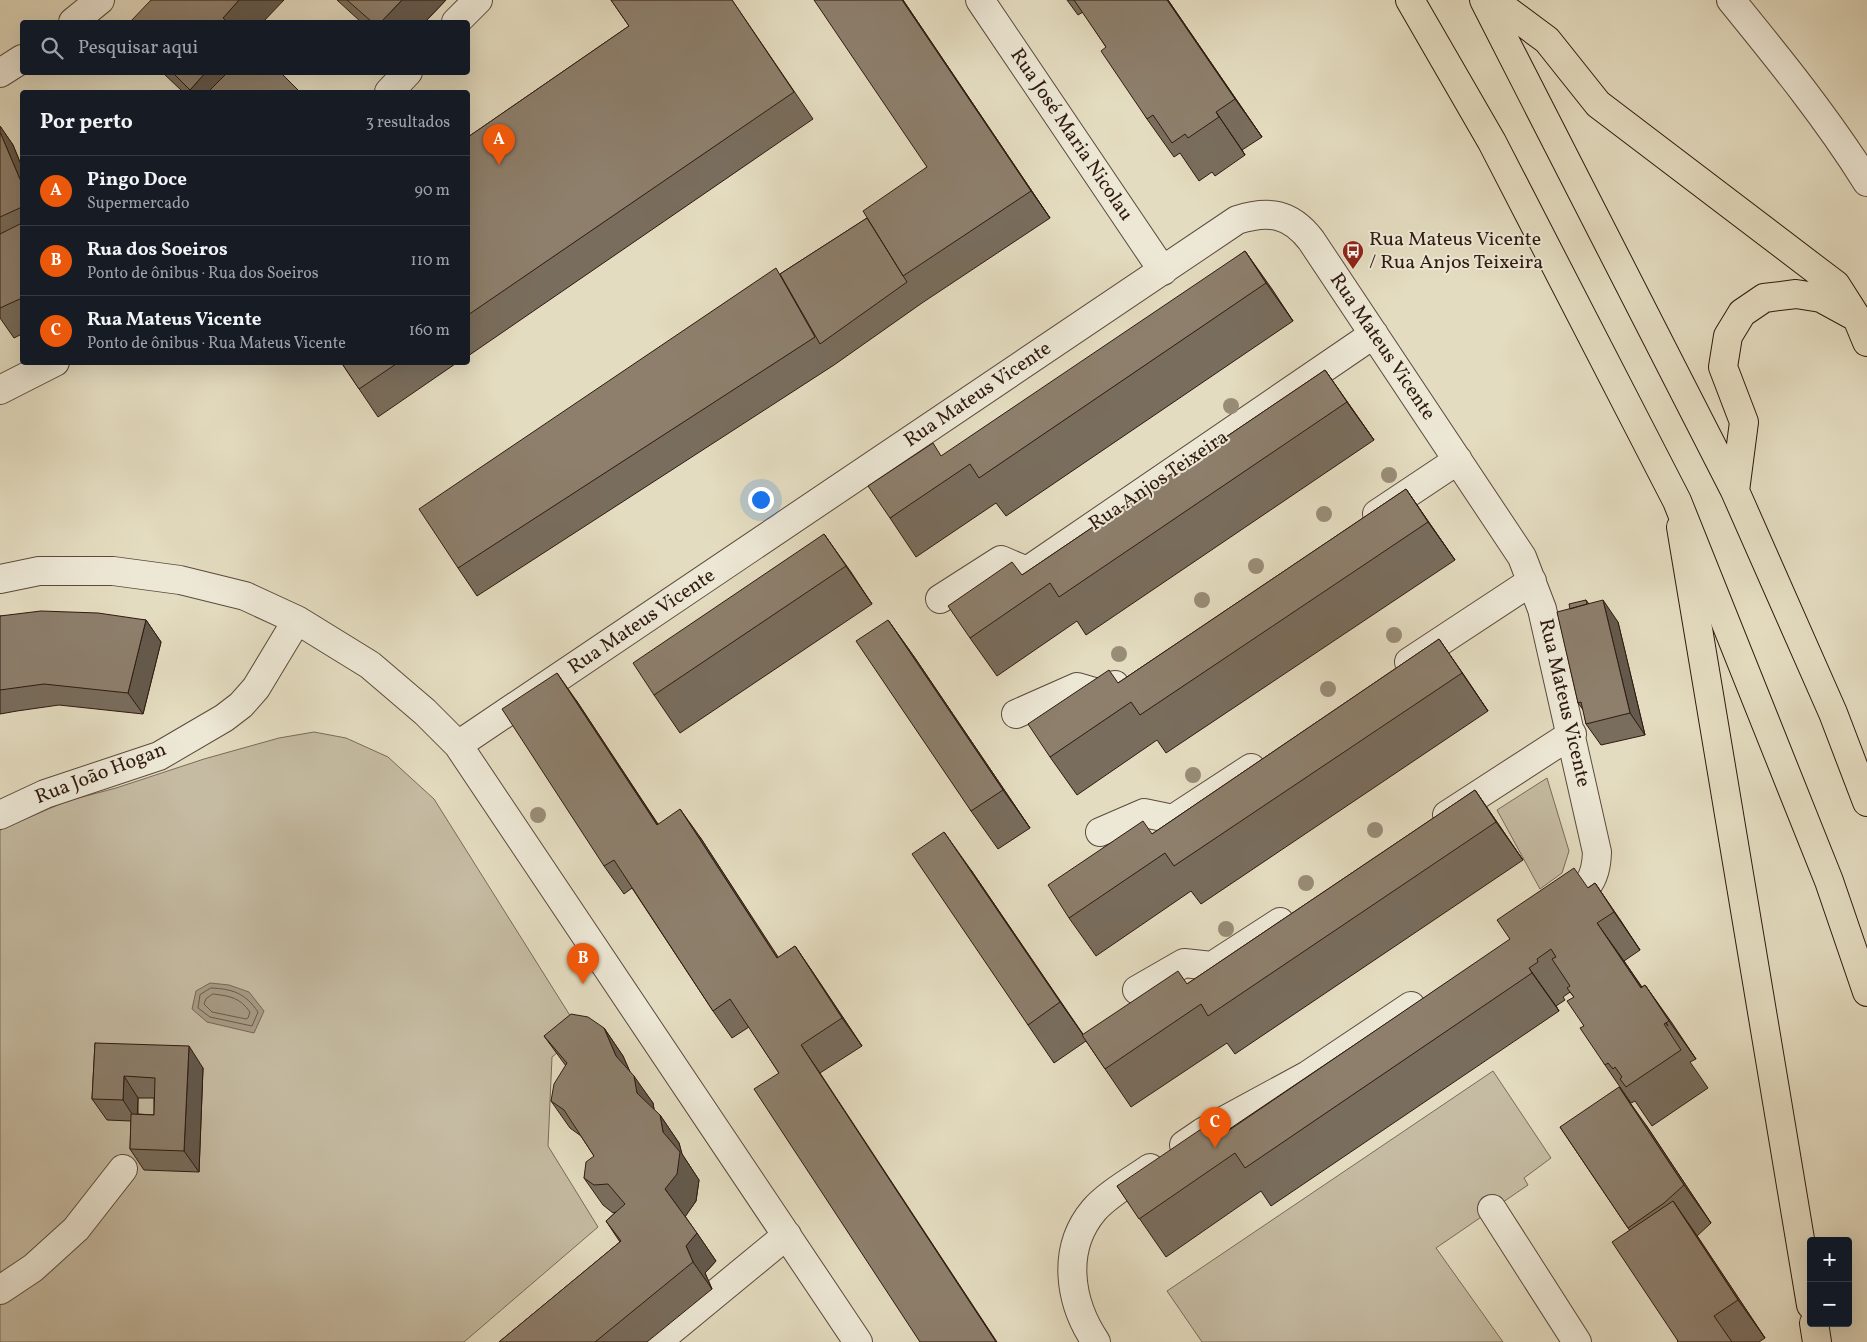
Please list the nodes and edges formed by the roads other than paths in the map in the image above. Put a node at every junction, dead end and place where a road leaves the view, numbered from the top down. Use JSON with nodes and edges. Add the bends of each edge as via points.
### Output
{"nodes":[{"id":1,"x":100,"y":0,"type":"edge"},
{"id":2,"x":478,"y":0,"type":"edge"},
{"id":3,"x":980,"y":0,"type":"edge"},
{"id":4,"x":1410,"y":0,"type":"edge"},
{"id":5,"x":1484,"y":0,"type":"edge"},
{"id":6,"x":1493,"y":0,"type":"edge"},
{"id":7,"x":1732,"y":0,"type":"edge"},
{"id":8,"x":75,"y":20,"type":"edge"},
{"id":9,"x":458,"y":20,"type":"edge"},
{"id":10,"x":20,"y":60,"type":"edge"},
{"id":11,"x":0,"y":73,"type":"edge"},
{"id":12,"x":405,"y":75,"type":"edge"},
{"id":13,"x":391,"y":90,"type":"edge"},
{"id":14,"x":1867,"y":182,"type":"edge"},
{"id":15,"x":1163,"y":271,"type":"junction"},
{"id":16,"x":1862,"y":330,"type":"edge"},
{"id":17,"x":1374,"y":334,"type":"junction"},
{"id":18,"x":49,"y":365,"type":"edge"},
{"id":19,"x":0,"y":390,"type":"edge"},
{"id":20,"x":1458,"y":460,"type":"junction"},
{"id":21,"x":1734,"y":490,"type":"junction"},
{"id":22,"x":1677,"y":501,"type":"junction"},
{"id":23,"x":1358,"y":526,"type":"edge"},
{"id":24,"x":0,"y":579,"type":"edge"},
{"id":25,"x":1532,"y":581,"type":"junction"},
{"id":26,"x":940,"y":600,"type":"dead end"},
{"id":27,"x":296,"y":620,"type":"junction"},
{"id":28,"x":1134,"y":672,"type":"edge"},
{"id":29,"x":1385,"y":678,"type":"edge"},
{"id":30,"x":1016,"y":714,"type":"dead end"},
{"id":31,"x":1572,"y":734,"type":"junction"},
{"id":32,"x":458,"y":746,"type":"junction"},
{"id":33,"x":1271,"y":754,"type":"edge"},
{"id":34,"x":1867,"y":802,"type":"edge"},
{"id":35,"x":0,"y":815,"type":"edge"},
{"id":36,"x":1429,"y":826,"type":"edge"},
{"id":37,"x":1100,"y":832,"type":"dead end"},
{"id":38,"x":1304,"y":907,"type":"edge"},
{"id":39,"x":1541,"y":919,"type":"edge"},
{"id":40,"x":1138,"y":990,"type":"dead end"},
{"id":41,"x":1433,"y":992,"type":"edge"},
{"id":42,"x":1867,"y":992,"type":"edge"},
{"id":43,"x":123,"y":1169,"type":"dead end"},
{"id":44,"x":1492,"y":1209,"type":"dead end"},
{"id":45,"x":787,"y":1235,"type":"junction"},
{"id":46,"x":1807,"y":1282,"type":"edge"},
{"id":47,"x":0,"y":1290,"type":"edge"},
{"id":48,"x":1815,"y":1327,"type":"edge"},
{"id":49,"x":657,"y":1342,"type":"edge"},
{"id":50,"x":858,"y":1342,"type":"edge"},
{"id":51,"x":1096,"y":1342,"type":"edge"},
{"id":52,"x":1577,"y":1342,"type":"edge"},
{"id":53,"x":1817,"y":1342,"type":"edge"}],
"edges":[{"from":1,"to":8,"type":"street"},
{"from":2,"to":9,"type":"street"},
{"from":3,"to":15,"type":"street","name":"Rua José Maria Nicolau"},
{"from":4,"to":22,"type":"main road","via":[[1492,142]]},
{"from":5,"to":21,"type":"main road"},
{"from":6,"to":16,"type":"main road","via":[[1546,40],[1598,104],[1836,284]]},
{"from":7,"to":14,"type":"street","via":[[1847,150]]},
{"from":10,"to":11,"type":"street"},
{"from":12,"to":13,"type":"street"},
{"from":15,"to":17,"type":"street","name":"Rua Mateus Vicente","via":[[1237,220],[1254,215],[1288,219],[1301,227],[1312,240]]},
{"from":15,"to":32,"type":"street","name":"Rua Mateus Vicente"},
{"from":16,"to":21,"type":"main road","via":[[1821,298],[1796,294],[1764,298],[1742,313],[1728,336],[1723,367],[1744,422]]},
{"from":17,"to":20,"type":"street","name":"Rua Mateus Vicente"},
{"from":17,"to":26,"type":"street","name":"Rua Anjos Teixeira","via":[[1027,571],[1001,560]]},
{"from":18,"to":19,"type":"street"},
{"from":20,"to":23,"type":"street"},
{"from":20,"to":25,"type":"street","name":"Rua Mateus Vicente","via":[[1522,557]]},
{"from":21,"to":34,"type":"main road","via":[[1833,712]]},
{"from":22,"to":42,"type":"main road","via":[[1829,881]]},
{"from":22,"to":46,"type":"main road"},
{"from":24,"to":27,"type":"street","via":[[39,571],[113,571],[170,579],[245,596]]},
{"from":25,"to":29,"type":"street"},
{"from":25,"to":31,"type":"street","name":"Rua Mateus Vicente","via":[[1542,609]]},
{"from":27,"to":32,"type":"street","via":[[370,665],[426,712]]},
{"from":27,"to":35,"type":"street","name":"Rua João Hogan","via":[[256,688],[224,718],[159,756],[44,794]]},
{"from":28,"to":30,"type":"street","via":[[1101,694],[1077,687]]},
{"from":31,"to":36,"type":"street"},
{"from":31,"to":39,"type":"street","name":"Rua Mateus Vicente","via":[[1595,837],[1596,868],[1591,882],[1582,892]]},
{"from":32,"to":45,"type":"street"},
{"from":33,"to":37,"type":"street","via":[[1173,819],[1144,814]]},
{"from":38,"to":40,"type":"street","via":[[1212,966],[1184,963]]},
{"from":41,"to":51,"type":"street","via":[[1308,1075],[1204,1132],[1095,1208],[1081,1229],[1073,1253],[1071,1277],[1075,1300]]},
{"from":43,"to":47,"type":"street","via":[[76,1229],[33,1268]]},
{"from":44,"to":52,"type":"street"},
{"from":45,"to":49,"type":"street"},
{"from":45,"to":50,"type":"street"},
{"from":48,"to":53,"type":"main road"}]}
